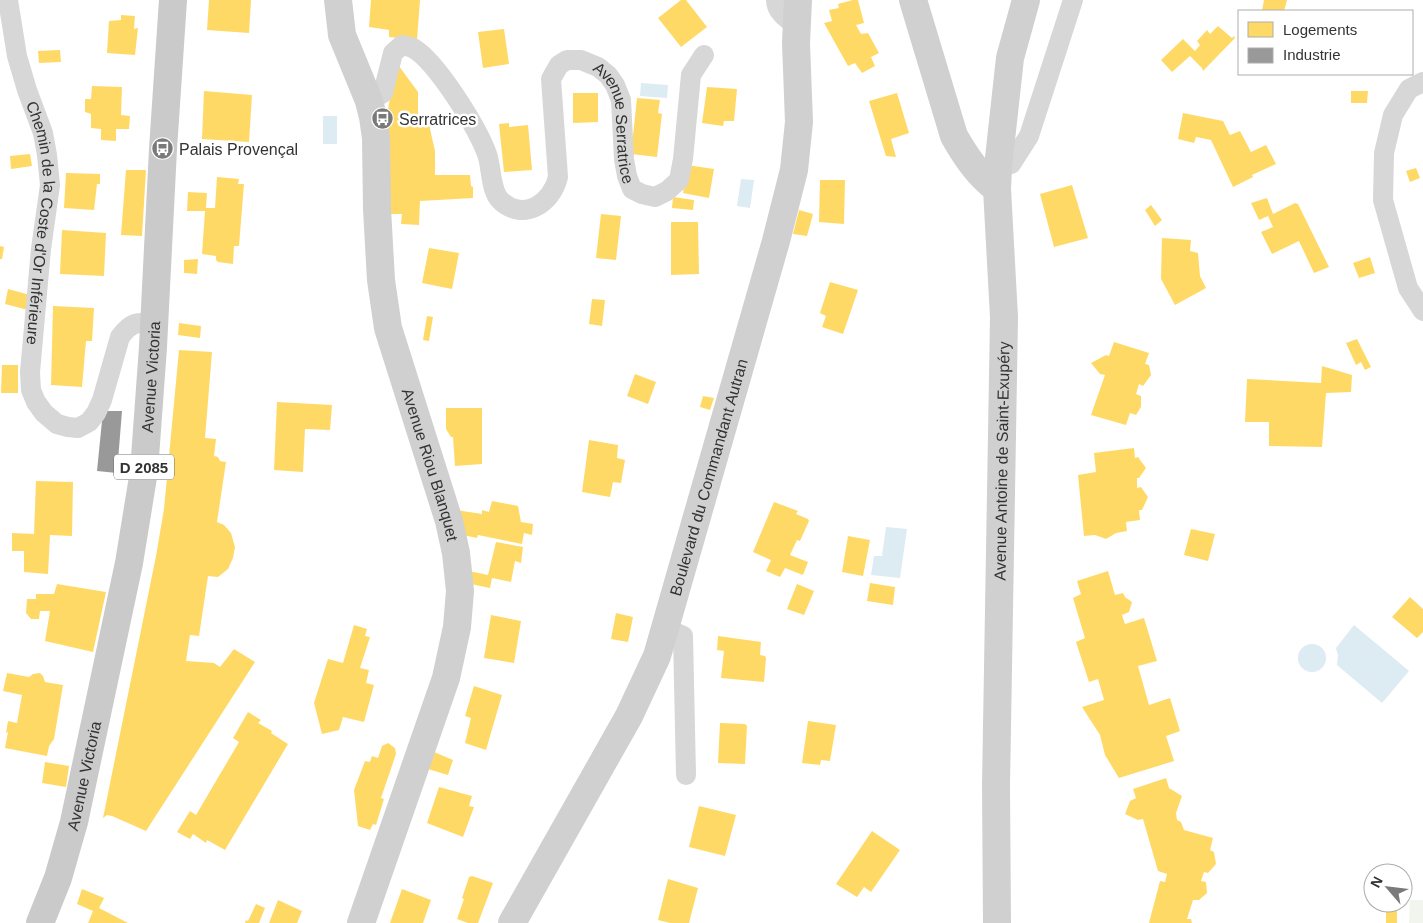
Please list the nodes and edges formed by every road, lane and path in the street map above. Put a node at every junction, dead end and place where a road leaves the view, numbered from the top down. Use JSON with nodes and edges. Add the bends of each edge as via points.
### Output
{"nodes":[{"id":1,"x":8,"y":0,"type":"edge"},
{"id":2,"x":173,"y":0,"type":"edge"},
{"id":3,"x":338,"y":0,"type":"edge"},
{"id":4,"x":776,"y":0,"type":"edge"},
{"id":5,"x":913,"y":0,"type":"edge"},
{"id":6,"x":1026,"y":0,"type":"edge"},
{"id":7,"x":1073,"y":0,"type":"edge"},
{"id":8,"x":797,"y":13,"type":"edge"},
{"id":9,"x":704,"y":55,"type":"dead end"},
{"id":10,"x":1423,"y":82,"type":"edge"},
{"id":11,"x":369,"y":101,"type":"junction"},
{"id":12,"x":998,"y":178,"type":"junction"},
{"id":13,"x":1423,"y":311,"type":"edge"},
{"id":14,"x":154,"y":323,"type":"junction"},
{"id":15,"x":665,"y":628,"type":"junction"},
{"id":16,"x":686,"y":775,"type":"dead end"},
{"id":17,"x":40,"y":923,"type":"edge"},
{"id":18,"x":361,"y":923,"type":"edge"},
{"id":19,"x":512,"y":923,"type":"edge"},
{"id":20,"x":997,"y":923,"type":"edge"}],
"edges":[{"from":1,"to":14,"type":"street","name":"Chemin de la Coste d'Or Inférieure","via":[[17,56],[43,133],[50,185],[30,358],[31,390],[44,413],[57,424],[68,427],[78,428],[89,422],[102,400],[120,337],[137,322]]},
{"from":2,"to":14,"type":"main road","name":"Avenue Victoria","number":"D 2085"},
{"from":3,"to":11,"type":"street","name":"Avenue Riou Blanquet","via":[[342,35]]},
{"from":4,"to":8,"type":"street","via":[[785,18]]},
{"from":5,"to":12,"type":"street","via":[[954,136],[985,180]]},
{"from":6,"to":12,"type":"street","name":"Avenue Antoine de Saint-Exupéry","via":[[1010,58]]},
{"from":7,"to":12,"type":"street","via":[[1029,136]]},
{"from":8,"to":15,"type":"street","name":"Boulevard du Commandant Autran","via":[[800,122],[794,170]]},
{"from":9,"to":11,"type":"street","name":"Avenue Serratrice","via":[[691,76],[679,180],[655,197],[632,189],[626,176],[621,100],[616,85],[598,67],[581,60],[567,60],[559,65],[551,79],[556,186],[540,205],[518,211],[500,201],[486,154],[472,124],[439,72],[411,47],[402,45],[393,53],[383,93]]},
{"from":10,"to":13,"type":"street","via":[[1409,89],[1393,115],[1384,153],[1383,200],[1408,288]]},
{"from":11,"to":18,"type":"street","name":"Avenue Riou Blanquet","via":[[376,138],[377,209],[388,328],[449,521],[460,590],[457,627],[446,678]]},
{"from":12,"to":20,"type":"street","name":"Avenue Antoine de Saint-Exupéry","via":[[1004,317],[996,785]]},
{"from":14,"to":17,"type":"main road","name":"Avenue Victoria","number":"D 2085","via":[[144,472],[129,563],[74,822],[58,878]]},
{"from":15,"to":16,"type":"street","via":[[683,636]]},
{"from":15,"to":19,"type":"street","name":"Boulevard du Commandant Autran","via":[[657,656],[629,716]]}]}
